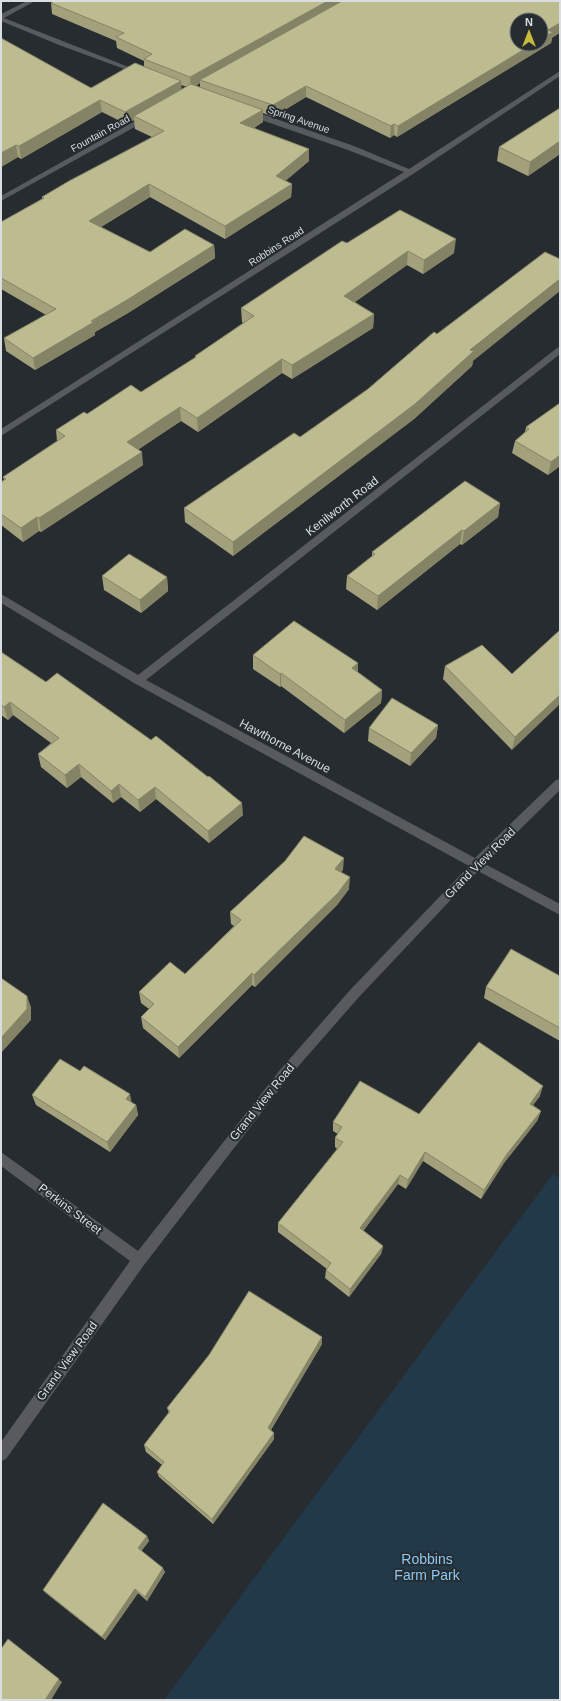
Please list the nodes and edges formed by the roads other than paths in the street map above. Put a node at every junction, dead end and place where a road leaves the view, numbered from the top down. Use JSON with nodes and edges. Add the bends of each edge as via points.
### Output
{"nodes":[{"id":1,"x":32,"y":1,"type":"edge"},
{"id":2,"x":1,"y":18,"type":"edge"},
{"id":3,"x":560,"y":73,"type":"edge"},
{"id":4,"x":150,"y":77,"type":"edge"},
{"id":5,"x":241,"y":110,"type":"edge"},
{"id":6,"x":151,"y":116,"type":"edge"},
{"id":7,"x":410,"y":172,"type":"junction"},
{"id":8,"x":1,"y":199,"type":"edge"},
{"id":9,"x":560,"y":350,"type":"edge"},
{"id":10,"x":1,"y":433,"type":"edge"},
{"id":11,"x":1,"y":598,"type":"edge"},
{"id":12,"x":138,"y":680,"type":"junction"},
{"id":13,"x":560,"y":782,"type":"edge"},
{"id":14,"x":477,"y":864,"type":"junction"},
{"id":15,"x":560,"y":910,"type":"edge"},
{"id":16,"x":1,"y":1158,"type":"edge"},
{"id":17,"x":139,"y":1260,"type":"junction"},
{"id":18,"x":1,"y":1454,"type":"edge"}],
"edges":[{"from":1,"to":2,"type":"street"},
{"from":2,"to":4,"type":"street","via":[[61,44]]},
{"from":3,"to":7,"type":"street","name":"Robbins Road"},
{"from":5,"to":7,"type":"street","name":"Spring Avenue","via":[[351,148]]},
{"from":6,"to":8,"type":"street","name":"Fountain Road"},
{"from":7,"to":10,"type":"street","name":"Robbins Road"},
{"from":9,"to":12,"type":"street","name":"Kenilworth Road"},
{"from":11,"to":12,"type":"street","name":"Hawthorne Avenue"},
{"from":12,"to":14,"type":"street","name":"Hawthorne Avenue"},
{"from":13,"to":14,"type":"street","name":"Grand View Road"},
{"from":14,"to":15,"type":"street","name":"Hawthorne Avenue"},
{"from":14,"to":17,"type":"street","name":"Grand View Road","via":[[355,993],[284,1074]]},
{"from":16,"to":17,"type":"street","name":"Perkins Street"},
{"from":17,"to":18,"type":"street","name":"Grand View Road"}]}
